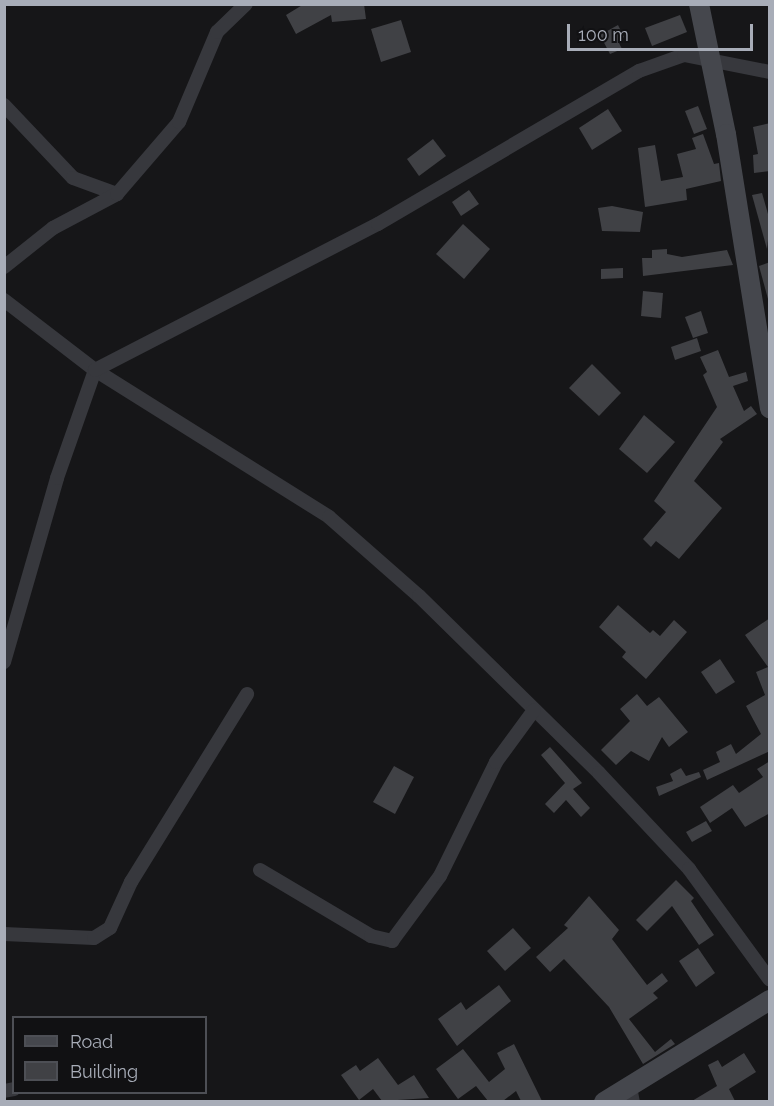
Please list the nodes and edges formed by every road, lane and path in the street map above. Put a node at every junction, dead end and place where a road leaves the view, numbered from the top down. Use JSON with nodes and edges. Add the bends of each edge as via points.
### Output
{"nodes":[{"id":1,"x":246,"y":4,"type":"edge"},
{"id":2,"x":699,"y":4,"type":"edge"},
{"id":3,"x":710,"y":57,"type":"junction"},
{"id":4,"x":770,"y":72,"type":"edge"},
{"id":5,"x":4,"y":105,"type":"edge"},
{"id":6,"x":117,"y":194,"type":"junction"},
{"id":7,"x":4,"y":267,"type":"edge"},
{"id":8,"x":7,"y":306,"type":"edge"},
{"id":9,"x":765,"y":351,"type":"edge"},
{"id":10,"x":95,"y":370,"type":"junction"},
{"id":11,"x":770,"y":410,"type":"edge"},
{"id":12,"x":4,"y":662,"type":"edge"},
{"id":13,"x":247,"y":694,"type":"dead end"},
{"id":14,"x":534,"y":710,"type":"junction"},
{"id":15,"x":260,"y":870,"type":"dead end"},
{"id":16,"x":4,"y":934,"type":"edge"},
{"id":17,"x":770,"y":980,"type":"edge"},
{"id":18,"x":770,"y":1000,"type":"edge"},
{"id":19,"x":632,"y":1094,"type":"edge"},
{"id":20,"x":604,"y":1101,"type":"edge"}],
"edges":[{"from":1,"to":6,"type":"street","via":[[217,32],[179,122]]},
{"from":2,"to":3,"type":"street"},
{"from":3,"to":4,"type":"street"},
{"from":3,"to":9,"type":"street"},
{"from":3,"to":10,"type":"street","via":[[684,55],[639,71],[378,224]]},
{"from":5,"to":6,"type":"street","via":[[73,178]]},
{"from":6,"to":7,"type":"street","via":[[53,228]]},
{"from":8,"to":10,"type":"street"},
{"from":9,"to":11,"type":"street"},
{"from":10,"to":12,"type":"street","via":[[57,478]]},
{"from":10,"to":14,"type":"street","via":[[329,517],[419,596]]},
{"from":13,"to":16,"type":"street","via":[[131,882],[110,928],[94,938]]},
{"from":14,"to":15,"type":"street","via":[[496,762],[440,876],[392,941],[371,936]]},
{"from":14,"to":17,"type":"street","via":[[689,869]]},
{"from":18,"to":19,"type":"street"},
{"from":19,"to":20,"type":"street"}]}
